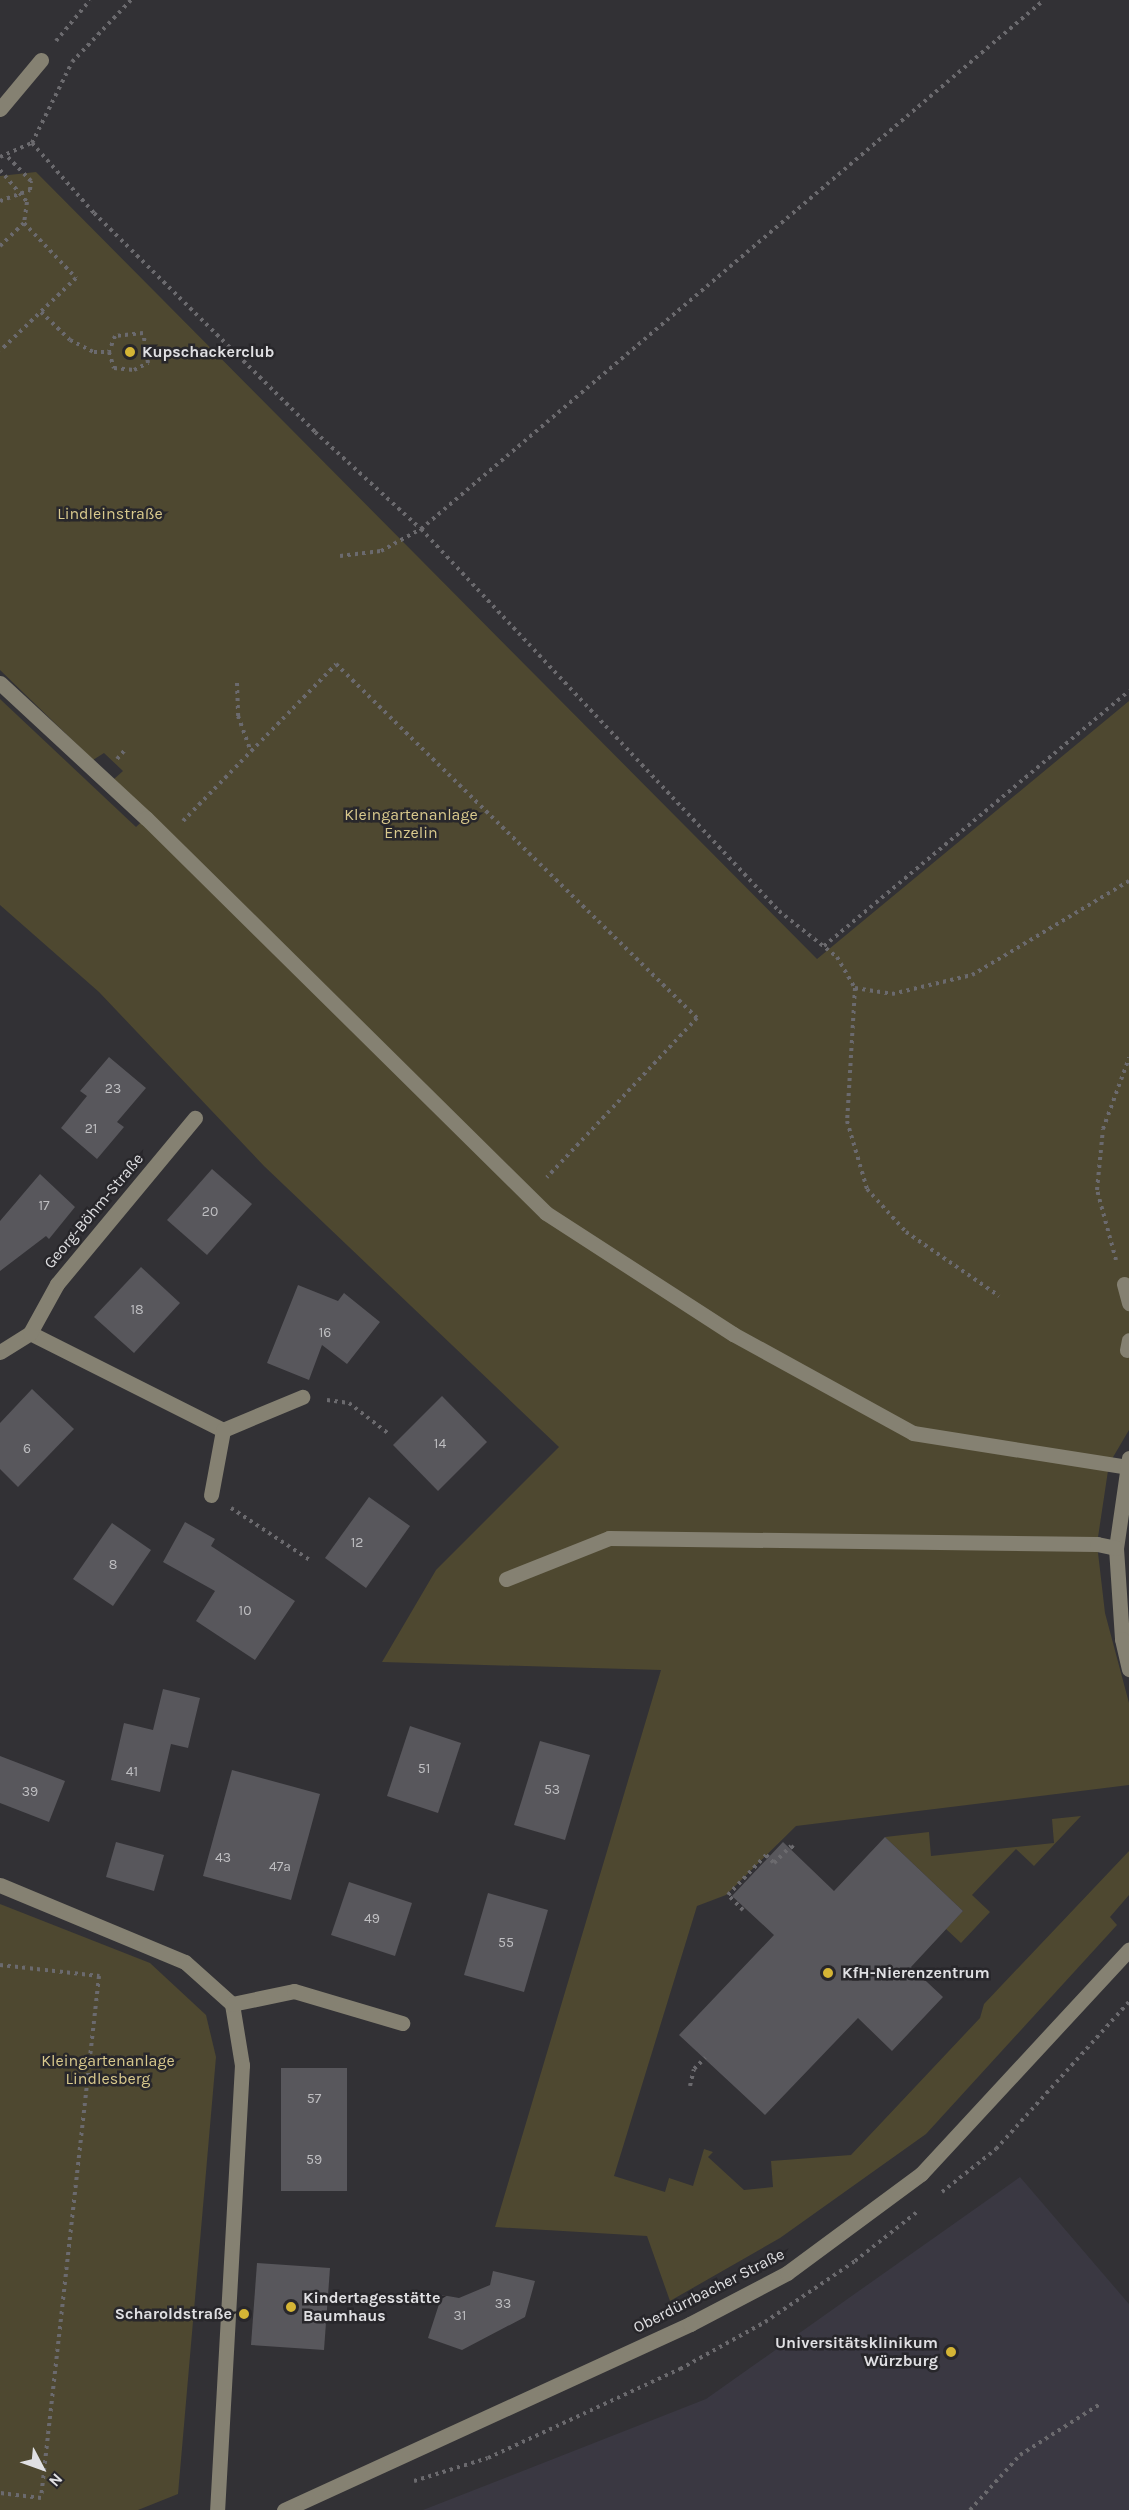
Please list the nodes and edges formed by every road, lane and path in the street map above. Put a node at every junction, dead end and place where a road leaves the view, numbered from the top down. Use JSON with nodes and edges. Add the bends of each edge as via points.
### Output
{"nodes":[{"id":1,"x":90,"y":0,"type":"edge"},
{"id":2,"x":131,"y":0,"type":"edge"},
{"id":3,"x":1044,"y":0,"type":"edge"},
{"id":4,"x":41,"y":60,"type":"joint"},
{"id":5,"x":0,"y":109,"type":"edge"},
{"id":6,"x":32,"y":143,"type":"junction"},
{"id":7,"x":8,"y":156,"type":"junction"},
{"id":8,"x":0,"y":157,"type":"edge"},
{"id":9,"x":0,"y":170,"type":"edge"},
{"id":10,"x":23,"y":196,"type":"junction"},
{"id":11,"x":0,"y":201,"type":"edge"},
{"id":12,"x":24,"y":223,"type":"junction"},
{"id":13,"x":0,"y":246,"type":"edge"},
{"id":14,"x":41,"y":312,"type":"junction"},
{"id":15,"x":0,"y":351,"type":"edge"},
{"id":16,"x":109,"y":352,"type":"junction"},
{"id":17,"x":421,"y":529,"type":"junction"},
{"id":18,"x":340,"y":556,"type":"dead end"},
{"id":19,"x":0,"y":683,"type":"edge"},
{"id":20,"x":237,"y":683,"type":"dead end"},
{"id":21,"x":1129,"y":691,"type":"edge"},
{"id":22,"x":251,"y":751,"type":"junction"},
{"id":23,"x":166,"y":839,"type":"junction"},
{"id":24,"x":1129,"y":881,"type":"edge"},
{"id":25,"x":824,"y":946,"type":"junction"},
{"id":26,"x":855,"y":988,"type":"junction"},
{"id":27,"x":1129,"y":1058,"type":"edge"},
{"id":28,"x":195,"y":1118,"type":"dead end"},
{"id":29,"x":527,"y":1198,"type":"junction"},
{"id":30,"x":1124,"y":1284,"type":"joint"},
{"id":31,"x":999,"y":1296,"type":"dead end"},
{"id":32,"x":1129,"y":1303,"type":"edge"},
{"id":33,"x":30,"y":1333,"type":"junction"},
{"id":34,"x":0,"y":1352,"type":"edge"},
{"id":35,"x":302,"y":1397,"type":"joint"},
{"id":36,"x":223,"y":1430,"type":"junction"},
{"id":37,"x":389,"y":1434,"type":"dead end"},
{"id":38,"x":1128,"y":1463,"type":"edge"},
{"id":39,"x":211,"y":1495,"type":"joint"},
{"id":40,"x":1116,"y":1548,"type":"junction"},
{"id":41,"x":310,"y":1560,"type":"dead end"},
{"id":42,"x":506,"y":1579,"type":"dead end"},
{"id":43,"x":1129,"y":1669,"type":"edge"},
{"id":44,"x":796,"y":1851,"type":"dead end"},
{"id":45,"x":0,"y":1885,"type":"edge"},
{"id":46,"x":743,"y":1910,"type":"dead end"},
{"id":47,"x":1129,"y":1949,"type":"edge"},
{"id":48,"x":0,"y":1965,"type":"edge"},
{"id":49,"x":232,"y":2004,"type":"junction"},
{"id":50,"x":402,"y":2023,"type":"dead end"},
{"id":51,"x":705,"y":2058,"type":"dead end"},
{"id":52,"x":690,"y":2086,"type":"dead end"},
{"id":53,"x":1100,"y":2404,"type":"dead end"},
{"id":54,"x":0,"y":2493,"type":"edge"},
{"id":55,"x":217,"y":2510,"type":"edge"},
{"id":56,"x":284,"y":2510,"type":"edge"},
{"id":57,"x":970,"y":2510,"type":"edge"}],
"edges":[{"from":1,"to":4,"type":"path"},
{"from":2,"to":6,"type":"path","via":[[72,62]]},
{"from":3,"to":17,"type":"path"},
{"from":4,"to":5,"type":"street"},
{"from":6,"to":7,"type":"path"},
{"from":6,"to":17,"type":"path","via":[[94,213],[298,416]]},
{"from":7,"to":8,"type":"path"},
{"from":7,"to":10,"type":"path","via":[[31,181]]},
{"from":9,"to":10,"type":"path"},
{"from":10,"to":11,"type":"path"},
{"from":10,"to":12,"type":"path","via":[[29,206]]},
{"from":12,"to":13,"type":"path"},
{"from":12,"to":14,"type":"path","via":[[76,278]]},
{"from":14,"to":15,"type":"path"},
{"from":14,"to":16,"type":"path","via":[[70,340],[94,352]]},
{"from":16,"to":16,"type":"path","via":[[114,368],[134,370],[148,363],[143,333],[115,336]]},
{"from":17,"to":18,"type":"path","via":[[381,551]]},
{"from":17,"to":25,"type":"path","via":[[694,824],[779,911]]},
{"from":19,"to":23,"type":"street"},
{"from":20,"to":22,"type":"path","via":[[238,716]]},
{"from":21,"to":25,"type":"path"},
{"from":22,"to":23,"type":"path"},
{"from":22,"to":29,"type":"path","via":[[336,664],[697,1018]]},
{"from":23,"to":29,"type":"street"},
{"from":24,"to":26,"type":"path","via":[[972,975],[892,994]]},
{"from":25,"to":26,"type":"path","via":[[837,957]]},
{"from":26,"to":31,"type":"path","via":[[847,1121],[867,1189],[906,1232]]},
{"from":27,"to":30,"type":"path","via":[[1103,1129],[1097,1190]]},
{"from":28,"to":33,"type":"street","name":"Georg-Böhm-Straße","via":[[57,1284]]},
{"from":29,"to":38,"type":"street","via":[[733,1334],[913,1433]]},
{"from":30,"to":32,"type":"street"},
{"from":33,"to":34,"type":"street","name":"Georg-Böhm-Straße"},
{"from":33,"to":36,"type":"street"},
{"from":35,"to":36,"type":"street"},
{"from":35,"to":37,"type":"path","via":[[349,1403]]},
{"from":36,"to":39,"type":"street"},
{"from":38,"to":40,"type":"street"},
{"from":39,"to":41,"type":"path"},
{"from":40,"to":42,"type":"street","via":[[1096,1544],[609,1538]]},
{"from":40,"to":43,"type":"street","via":[[1122,1639]]},
{"from":44,"to":46,"type":"path","via":[[791,1846],[774,1863],[766,1855],[728,1895]]},
{"from":45,"to":49,"type":"street","via":[[184,1962]]},
{"from":47,"to":56,"type":"street","name":"Oberdürrbacher Straße","via":[[921,2174],[787,2273],[690,2325]]},
{"from":48,"to":54,"type":"path","via":[[99,1976],[42,2498]]},
{"from":49,"to":50,"type":"street","via":[[294,1990]]},
{"from":49,"to":55,"type":"street","via":[[242,2065]]},
{"from":51,"to":52,"type":"path","via":[[694,2069]]},
{"from":53,"to":57,"type":"path","via":[[1020,2455]]}]}
